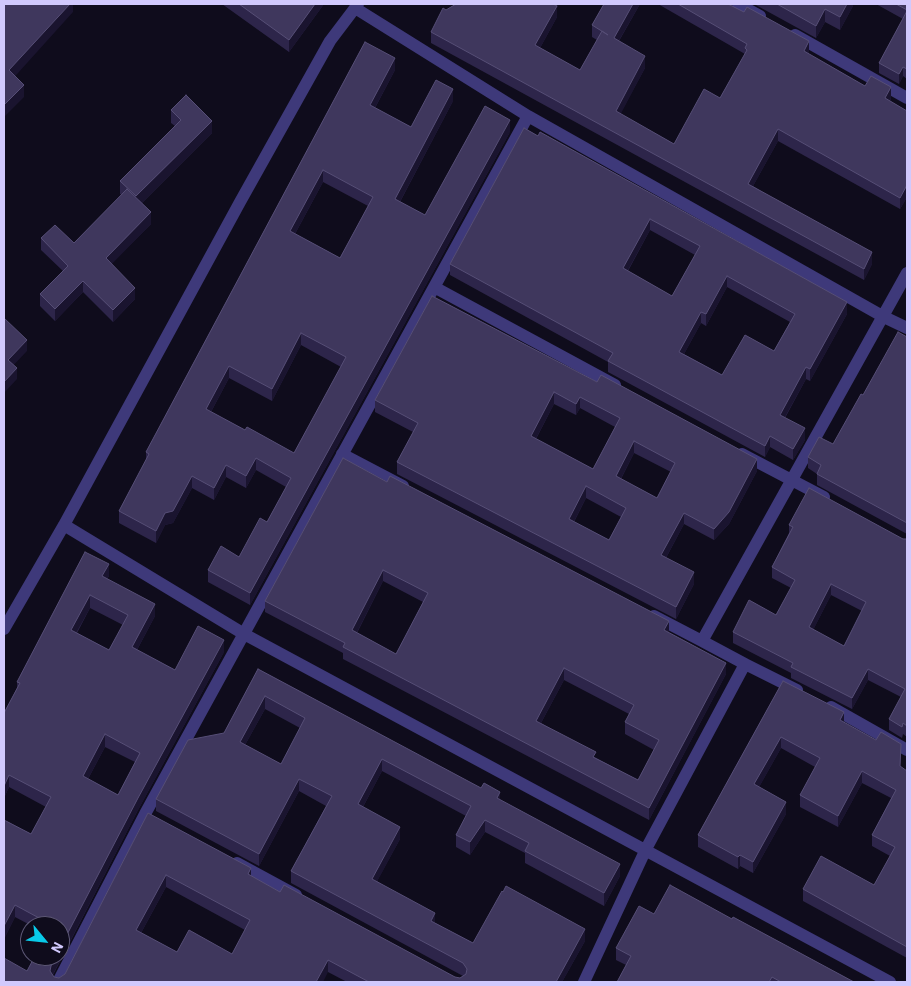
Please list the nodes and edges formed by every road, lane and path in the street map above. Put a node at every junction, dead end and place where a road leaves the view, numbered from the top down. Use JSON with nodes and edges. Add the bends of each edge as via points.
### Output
{"nodes":[{"id":1,"x":738,"y":4,"type":"edge"},
{"id":2,"x":356,"y":6,"type":"edge"},
{"id":3,"x":907,"y":98,"type":"edge"},
{"id":4,"x":528,"y":116,"type":"junction"},
{"id":5,"x":907,"y":273,"type":"edge"},
{"id":6,"x":434,"y":288,"type":"junction"},
{"id":7,"x":884,"y":317,"type":"junction"},
{"id":8,"x":907,"y":328,"type":"edge"},
{"id":9,"x":626,"y":391,"type":"edge"},
{"id":10,"x":731,"y":448,"type":"edge"},
{"id":11,"x":342,"y":454,"type":"junction"},
{"id":12,"x":792,"y":481,"type":"junction"},
{"id":13,"x":412,"y":490,"type":"edge"},
{"id":14,"x":833,"y":503,"type":"edge"},
{"id":15,"x":64,"y":525,"type":"junction"},
{"id":16,"x":641,"y":609,"type":"edge"},
{"id":17,"x":4,"y":629,"type":"edge"},
{"id":18,"x":244,"y":634,"type":"junction"},
{"id":19,"x":702,"y":641,"type":"junction"},
{"id":20,"x":745,"y":664,"type":"junction"},
{"id":21,"x":806,"y":695,"type":"edge"},
{"id":22,"x":824,"y":704,"type":"edge"},
{"id":23,"x":907,"y":750,"type":"edge"},
{"id":24,"x":646,"y":850,"type":"junction"},
{"id":25,"x":223,"y":856,"type":"edge"},
{"id":26,"x":311,"y":903,"type":"edge"},
{"id":27,"x":58,"y":982,"type":"edge"},
{"id":28,"x":584,"y":982,"type":"edge"},
{"id":29,"x":890,"y":982,"type":"edge"}],
"edges":[{"from":1,"to":3,"type":"street"},
{"from":2,"to":4,"type":"street"},
{"from":2,"to":15,"type":"street","via":[[330,41]]},
{"from":4,"to":6,"type":"street"},
{"from":4,"to":7,"type":"street"},
{"from":5,"to":7,"type":"street"},
{"from":6,"to":9,"type":"street"},
{"from":6,"to":11,"type":"street"},
{"from":7,"to":8,"type":"street"},
{"from":7,"to":12,"type":"street"},
{"from":10,"to":12,"type":"street"},
{"from":11,"to":13,"type":"street"},
{"from":11,"to":18,"type":"street"},
{"from":12,"to":14,"type":"street"},
{"from":12,"to":19,"type":"street"},
{"from":15,"to":17,"type":"street"},
{"from":15,"to":18,"type":"street"},
{"from":16,"to":19,"type":"street"},
{"from":18,"to":24,"type":"street"},
{"from":18,"to":27,"type":"street"},
{"from":19,"to":20,"type":"street"},
{"from":20,"to":21,"type":"street"},
{"from":20,"to":24,"type":"street"},
{"from":22,"to":23,"type":"street"},
{"from":24,"to":28,"type":"street"},
{"from":24,"to":29,"type":"street"},
{"from":25,"to":26,"type":"street"}]}
